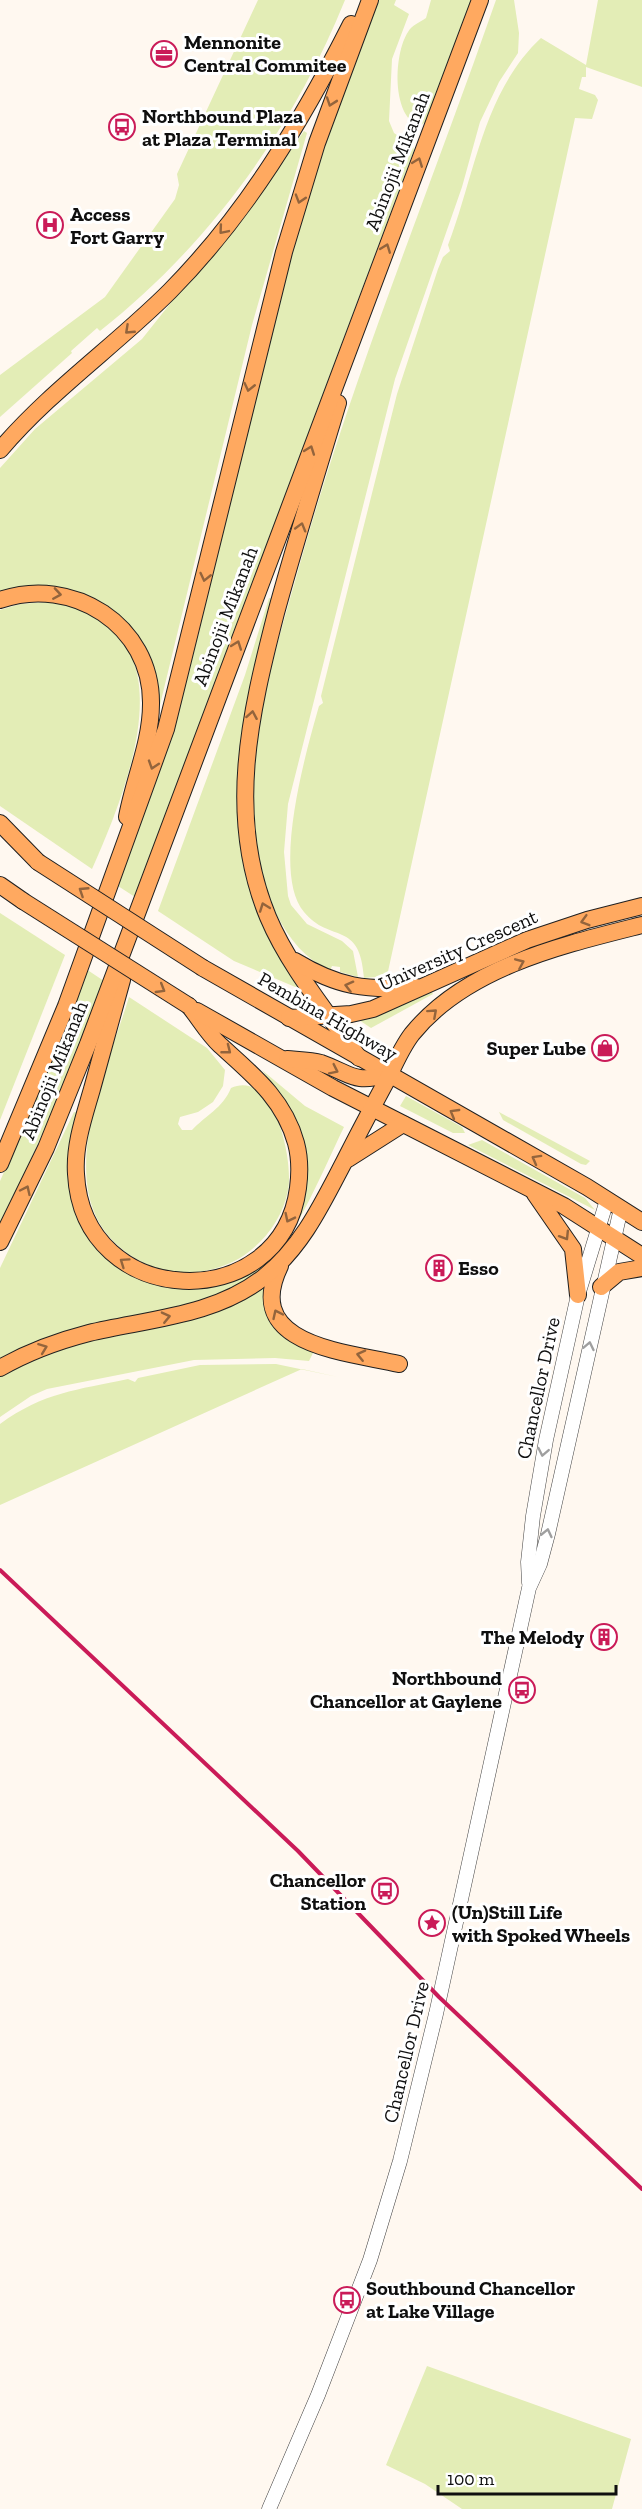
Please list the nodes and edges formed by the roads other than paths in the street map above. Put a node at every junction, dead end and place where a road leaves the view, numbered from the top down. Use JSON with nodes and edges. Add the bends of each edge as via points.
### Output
{"nodes":[{"id":1,"x":362,"y":0,"type":"edge"},
{"id":2,"x":370,"y":0,"type":"edge"},
{"id":3,"x":480,"y":0,"type":"edge"},
{"id":4,"x":374,"y":279,"type":"junction"},
{"id":5,"x":0,"y":450,"type":"edge"},
{"id":6,"x":0,"y":600,"type":"edge"},
{"id":7,"x":0,"y":823,"type":"edge"},
{"id":8,"x":0,"y":837,"type":"edge"},
{"id":9,"x":38,"y":862,"type":"junction"},
{"id":10,"x":116,"y":870,"type":"junction"},
{"id":11,"x":150,"y":877,"type":"junction"},
{"id":12,"x":0,"y":885,"type":"edge"},
{"id":13,"x":642,"y":906,"type":"edge"},
{"id":14,"x":642,"y":925,"type":"edge"},
{"id":15,"x":291,"y":959,"type":"junction"},
{"id":16,"x":428,"y":985,"type":"junction"},
{"id":17,"x":189,"y":1006,"type":"junction"},
{"id":18,"x":330,"y":1016,"type":"junction"},
{"id":19,"x":288,"y":1018,"type":"junction"},
{"id":20,"x":277,"y":1058,"type":"junction"},
{"id":21,"x":359,"y":1058,"type":"junction"},
{"id":22,"x":389,"y":1075,"type":"junction"},
{"id":23,"x":372,"y":1108,"type":"junction"},
{"id":24,"x":403,"y":1124,"type":"junction"},
{"id":25,"x":343,"y":1163,"type":"junction"},
{"id":26,"x":0,"y":1164,"type":"edge"},
{"id":27,"x":531,"y":1189,"type":"junction"},
{"id":28,"x":614,"y":1204,"type":"junction"},
{"id":29,"x":642,"y":1222,"type":"edge"},
{"id":30,"x":599,"y":1227,"type":"junction"},
{"id":31,"x":614,"y":1236,"type":"junction"},
{"id":32,"x":0,"y":1242,"type":"edge"},
{"id":33,"x":642,"y":1256,"type":"edge"},
{"id":34,"x":283,"y":1259,"type":"junction"},
{"id":35,"x":642,"y":1268,"type":"edge"},
{"id":36,"x":601,"y":1287,"type":"junction"},
{"id":37,"x":578,"y":1295,"type":"junction"},
{"id":38,"x":399,"y":1364,"type":"dead end"},
{"id":39,"x":0,"y":1368,"type":"edge"},
{"id":40,"x":529,"y":1588,"type":"junction"},
{"id":41,"x":269,"y":2509,"type":"edge"}],
"edges":[{"from":1,"to":5,"type":"main road","one_way":true,"via":[[305,113],[231,220],[163,297]]},
{"from":2,"to":10,"type":"main road","name":"Abinojii Mikanah","one_way":true,"via":[[333,96],[290,231],[183,667]]},
{"from":4,"to":3,"type":"main road","name":"Abinojii Mikanah","one_way":true},
{"from":11,"to":4,"type":"main road","name":"Abinojii Mikanah","one_way":true},
{"from":15,"to":4,"type":"main road","one_way":true,"via":[[268,918],[252,867],[244,799],[246,751],[258,683],[283,588]]},
{"from":6,"to":10,"type":"main road","one_way":true,"via":[[47,592],[86,602],[126,632],[146,666],[152,701],[149,730]]},
{"from":7,"to":9,"type":"main road"},
{"from":8,"to":9,"type":"main road","name":"Pembina Highway"},
{"from":19,"to":9,"type":"main road","name":"Pembina Highway","one_way":true,"bridge":true},
{"from":10,"to":26,"type":"main road","name":"Abinojii Mikanah","via":[[48,1051]]},
{"from":17,"to":11,"type":"main road","one_way":true,"via":[[219,1044],[255,1074],[279,1105],[294,1135],[300,1170],[292,1212],[266,1250],[228,1274],[177,1282],[136,1270],[111,1253],[79,1200],[76,1172],[84,1120]]},
{"from":32,"to":11,"type":"main road","name":"Abinojii Mikanah","one_way":true,"via":[[64,1104]]},
{"from":12,"to":17,"type":"main road","one_way":true,"bridge":true},
{"from":13,"to":16,"type":"main road","name":"University Crescent","one_way":true,"via":[[527,940]]},
{"from":22,"to":14,"type":"main road","name":"University Crescent","one_way":true,"via":[[417,1029],[468,988],[536,956]]},
{"from":16,"to":15,"type":"main road","one_way":true,"via":[[382,990],[358,988],[325,978]]},
{"from":15,"to":18,"type":"main road"},
{"from":16,"to":18,"type":"main road","name":"University Crescent","via":[[373,1009]]},
{"from":17,"to":20,"type":"main road"},
{"from":18,"to":19,"type":"main road","name":"University Crescent"},
{"from":18,"to":21,"type":"main road"},
{"from":19,"to":21,"type":"main road","name":"Pembina Highway"},
{"from":20,"to":22,"type":"main road","one_way":true,"via":[[320,1063],[361,1079]]},
{"from":20,"to":23,"type":"main road"},
{"from":21,"to":22,"type":"main road","name":"Pembina Highway"},
{"from":22,"to":23,"type":"main road","name":"University Crescent"},
{"from":28,"to":22,"type":"main road","name":"Pembina Highway","one_way":true},
{"from":23,"to":24,"type":"main road"},
{"from":23,"to":25,"type":"main road","name":"University Crescent"},
{"from":24,"to":25,"type":"main road"},
{"from":24,"to":27,"type":"main road"},
{"from":25,"to":34,"type":"main road","name":"University Crescent","via":[[311,1224]]},
{"from":27,"to":30,"type":"main road"},
{"from":27,"to":37,"type":"main road","one_way":true,"via":[[573,1249]]},
{"from":28,"to":29,"type":"main road","name":"Pembina Highway"},
{"from":28,"to":30,"type":"street","name":"Chancellor Drive"},
{"from":28,"to":31,"type":"street","name":"Chancellor Drive"},
{"from":30,"to":31,"type":"main road"},
{"from":30,"to":37,"type":"street","name":"Chancellor Drive"},
{"from":31,"to":33,"type":"main road"},
{"from":31,"to":36,"type":"street","name":"Chancellor Drive"},
{"from":38,"to":34,"type":"main road","one_way":true,"via":[[308,1343],[283,1326],[274,1312],[271,1294]]},
{"from":39,"to":34,"type":"main road","one_way":true,"via":[[74,1337],[222,1301],[252,1285]]},
{"from":35,"to":36,"type":"main road","via":[[623,1270]]},
{"from":40,"to":36,"type":"street","name":"Chancellor Drive","one_way":true,"via":[[548,1534]]},
{"from":37,"to":40,"type":"street","name":"Chancellor Drive","one_way":true,"via":[[538,1480],[528,1562]]},
{"from":40,"to":41,"type":"street","name":"Chancellor Drive","via":[[400,2161],[370,2260]]}]}
